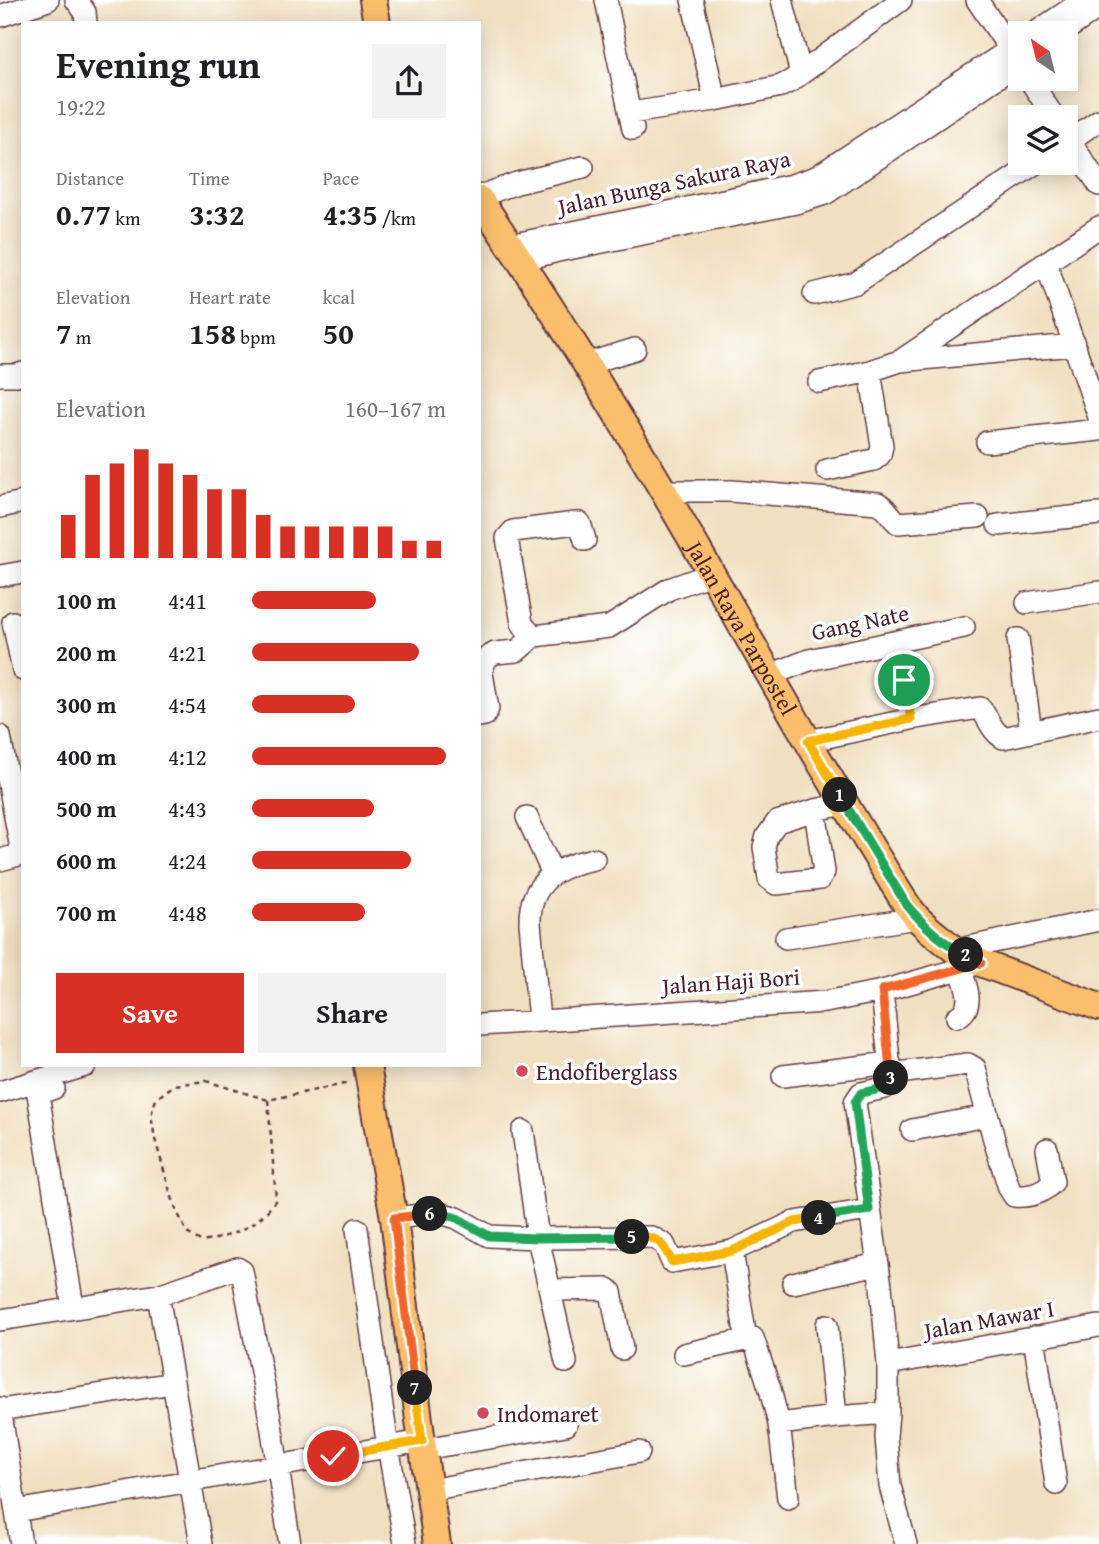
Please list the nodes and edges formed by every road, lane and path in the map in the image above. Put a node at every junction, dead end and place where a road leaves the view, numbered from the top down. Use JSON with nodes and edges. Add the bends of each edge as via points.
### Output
{"nodes":[{"id":1,"x":48,"y":0,"type":"edge"},
{"id":2,"x":76,"y":0,"type":"edge"},
{"id":3,"x":373,"y":0,"type":"edge"},
{"id":4,"x":606,"y":0,"type":"edge"},
{"id":5,"x":692,"y":0,"type":"edge"},
{"id":6,"x":782,"y":0,"type":"edge"},
{"id":7,"x":901,"y":0,"type":"edge"},
{"id":8,"x":977,"y":0,"type":"edge"},
{"id":9,"x":1084,"y":0,"type":"edge"},
{"id":10,"x":1099,"y":7,"type":"edge"},
{"id":11,"x":873,"y":9,"type":"edge"},
{"id":12,"x":0,"y":16,"type":"edge"},
{"id":13,"x":86,"y":21,"type":"edge"},
{"id":14,"x":377,"y":21,"type":"edge"},
{"id":15,"x":1053,"y":21,"type":"edge"},
{"id":16,"x":1078,"y":22,"type":"edge"},
{"id":17,"x":1008,"y":43,"type":"edge"},
{"id":18,"x":1008,"y":67,"type":"edge"},
{"id":19,"x":801,"y":74,"type":"junction"},
{"id":20,"x":715,"y":100,"type":"junction"},
{"id":21,"x":1099,"y":120,"type":"edge"},
{"id":22,"x":1078,"y":132,"type":"edge"},
{"id":23,"x":1078,"y":155,"type":"edge"},
{"id":24,"x":583,"y":167,"type":"dead end"},
{"id":25,"x":1018,"y":175,"type":"edge"},
{"id":26,"x":1099,"y":185,"type":"edge"},
{"id":27,"x":481,"y":198,"type":"edge"},
{"id":28,"x":481,"y":200,"type":"edge"},
{"id":29,"x":1099,"y":227,"type":"edge"},
{"id":30,"x":515,"y":253,"type":"junction"},
{"id":31,"x":1046,"y":263,"type":"junction"},
{"id":32,"x":814,"y":293,"type":"dead end"},
{"id":33,"x":1074,"y":345,"type":"junction"},
{"id":34,"x":635,"y":349,"type":"dead end"},
{"id":35,"x":900,"y":361,"type":"junction"},
{"id":36,"x":586,"y":364,"type":"junction"},
{"id":37,"x":870,"y":371,"type":"junction"},
{"id":38,"x":21,"y":374,"type":"edge"},
{"id":39,"x":0,"y":375,"type":"edge"},
{"id":40,"x":819,"y":382,"type":"dead end"},
{"id":41,"x":1099,"y":417,"type":"edge"},
{"id":42,"x":1099,"y":430,"type":"edge"},
{"id":43,"x":987,"y":442,"type":"dead end"},
{"id":44,"x":827,"y":470,"type":"dead end"},
{"id":45,"x":663,"y":491,"type":"junction"},
{"id":46,"x":21,"y":502,"type":"edge"},
{"id":47,"x":0,"y":507,"type":"edge"},
{"id":48,"x":1099,"y":514,"type":"edge"},
{"id":49,"x":585,"y":540,"type":"dead end"},
{"id":50,"x":21,"y":572,"type":"edge"},
{"id":51,"x":711,"y":574,"type":"junction"},
{"id":52,"x":0,"y":576,"type":"edge"},
{"id":53,"x":1099,"y":592,"type":"edge"},
{"id":54,"x":1027,"y":603,"type":"dead end"},
{"id":55,"x":13,"y":622,"type":"dead end"},
{"id":56,"x":964,"y":627,"type":"dead end"},
{"id":57,"x":534,"y":636,"type":"junction"},
{"id":58,"x":1018,"y":639,"type":"dead end"},
{"id":59,"x":21,"y":660,"type":"edge"},
{"id":60,"x":770,"y":676,"type":"junction"},
{"id":61,"x":904,"y":680,"type":"dead end"},
{"id":62,"x":481,"y":716,"type":"edge"},
{"id":63,"x":1099,"y":717,"type":"edge"},
{"id":64,"x":911,"y":719,"type":"junction"},
{"id":65,"x":1031,"y":732,"type":"junction"},
{"id":66,"x":0,"y":736,"type":"edge"},
{"id":67,"x":808,"y":741,"type":"junction"},
{"id":68,"x":845,"y":804,"type":"junction"},
{"id":69,"x":815,"y":810,"type":"dead end"},
{"id":70,"x":527,"y":817,"type":"dead end"},
{"id":71,"x":21,"y":849,"type":"edge"},
{"id":72,"x":21,"y":854,"type":"edge"},
{"id":73,"x":594,"y":859,"type":"dead end"},
{"id":74,"x":0,"y":860,"type":"edge"},
{"id":75,"x":553,"y":874,"type":"junction"},
{"id":76,"x":917,"y":918,"type":"junction"},
{"id":77,"x":1099,"y":920,"type":"edge"},
{"id":78,"x":786,"y":938,"type":"dead end"},
{"id":79,"x":966,"y":961,"type":"junction"},
{"id":80,"x":882,"y":990,"type":"junction"},
{"id":81,"x":1099,"y":1007,"type":"edge"},
{"id":82,"x":957,"y":1017,"type":"dead end"},
{"id":83,"x":539,"y":1020,"type":"junction"},
{"id":84,"x":481,"y":1025,"type":"edge"},
{"id":85,"x":83,"y":1067,"type":"edge"},
{"id":86,"x":890,"y":1069,"type":"junction"},
{"id":87,"x":368,"y":1072,"type":"edge"},
{"id":88,"x":783,"y":1076,"type":"dead end"},
{"id":89,"x":51,"y":1080,"type":"edge"},
{"id":90,"x":0,"y":1092,"type":"edge"},
{"id":91,"x":268,"y":1100,"type":"junction"},
{"id":92,"x":0,"y":1106,"type":"edge"},
{"id":93,"x":987,"y":1116,"type":"junction"},
{"id":94,"x":912,"y":1130,"type":"dead end"},
{"id":95,"x":523,"y":1131,"type":"dead end"},
{"id":96,"x":1047,"y":1149,"type":"dead end"},
{"id":97,"x":869,"y":1210,"type":"junction"},
{"id":98,"x":394,"y":1218,"type":"junction"},
{"id":99,"x":357,"y":1229,"type":"dead end"},
{"id":100,"x":538,"y":1238,"type":"junction"},
{"id":101,"x":732,"y":1251,"type":"junction"},
{"id":102,"x":878,"y":1264,"type":"junction"},
{"id":103,"x":793,"y":1283,"type":"dead end"},
{"id":104,"x":550,"y":1290,"type":"junction"},
{"id":105,"x":158,"y":1295,"type":"junction"},
{"id":106,"x":72,"y":1307,"type":"junction"},
{"id":107,"x":0,"y":1320,"type":"edge"},
{"id":108,"x":827,"y":1325,"type":"dead end"},
{"id":109,"x":1099,"y":1325,"type":"edge"},
{"id":110,"x":744,"y":1326,"type":"dead end"},
{"id":111,"x":1034,"y":1337,"type":"junction"},
{"id":112,"x":622,"y":1349,"type":"dead end"},
{"id":113,"x":684,"y":1353,"type":"dead end"},
{"id":114,"x":566,"y":1362,"type":"dead end"},
{"id":115,"x":888,"y":1364,"type":"junction"},
{"id":116,"x":173,"y":1382,"type":"junction"},
{"id":117,"x":0,"y":1410,"type":"edge"},
{"id":118,"x":888,"y":1413,"type":"junction"},
{"id":119,"x":836,"y":1417,"type":"junction"},
{"id":120,"x":779,"y":1424,"type":"junction"},
{"id":121,"x":566,"y":1425,"type":"dead end"},
{"id":122,"x":422,"y":1439,"type":"junction"},
{"id":123,"x":387,"y":1440,"type":"junction"},
{"id":124,"x":639,"y":1452,"type":"dead end"},
{"id":125,"x":276,"y":1460,"type":"junction"},
{"id":126,"x":189,"y":1474,"type":"junction"},
{"id":127,"x":1056,"y":1484,"type":"dead end"},
{"id":128,"x":429,"y":1490,"type":"junction"},
{"id":129,"x":788,"y":1498,"type":"dead end"},
{"id":130,"x":15,"y":1504,"type":"junction"},
{"id":131,"x":21,"y":1544,"type":"edge"},
{"id":132,"x":201,"y":1544,"type":"edge"},
{"id":133,"x":290,"y":1544,"type":"edge"},
{"id":134,"x":405,"y":1544,"type":"edge"},
{"id":135,"x":437,"y":1544,"type":"edge"},
{"id":136,"x":906,"y":1544,"type":"edge"}],
"edges":[{"from":1,"to":12,"type":"street"},
{"from":2,"to":13,"type":"street"},
{"from":3,"to":14,"type":"main road"},
{"from":4,"to":20,"type":"street","via":[[632,121]]},
{"from":5,"to":20,"type":"street"},
{"from":6,"to":19,"type":"street"},
{"from":7,"to":11,"type":"street"},
{"from":8,"to":17,"type":"street"},
{"from":9,"to":15,"type":"street"},
{"from":10,"to":16,"type":"street"},
{"from":11,"to":19,"type":"street"},
{"from":18,"to":30,"type":"street","name":"Jalan Bunga Sakura Raya","via":[[794,194]]},
{"from":19,"to":20,"type":"street","via":[[781,86]]},
{"from":21,"to":22,"type":"street"},
{"from":23,"to":26,"type":"street"},
{"from":24,"to":27,"type":"street"},
{"from":25,"to":32,"type":"street","via":[[856,284]]},
{"from":28,"to":30,"type":"main road","name":"Jalan Raya Parpostel"},
{"from":29,"to":31,"type":"street"},
{"from":30,"to":36,"type":"main road","name":"Jalan Raya Parpostel"},
{"from":31,"to":33,"type":"street"},
{"from":31,"to":35,"type":"street"},
{"from":33,"to":35,"type":"street"},
{"from":33,"to":41,"type":"street"},
{"from":34,"to":36,"type":"street"},
{"from":35,"to":37,"type":"street"},
{"from":36,"to":45,"type":"main road","name":"Jalan Raya Parpostel"},
{"from":37,"to":40,"type":"street"},
{"from":37,"to":44,"type":"street","via":[[880,454],[874,460]]},
{"from":38,"to":39,"type":"street"},
{"from":42,"to":43,"type":"street"},
{"from":45,"to":48,"type":"street","via":[[731,491],[878,503],[898,523]]},
{"from":45,"to":51,"type":"main road","name":"Jalan Raya Parpostel"},
{"from":46,"to":47,"type":"street"},
{"from":49,"to":57,"type":"street","via":[[580,523],[513,531],[507,538],[522,623]]},
{"from":50,"to":52,"type":"street"},
{"from":51,"to":57,"type":"street","via":[[669,589],[609,627]]},
{"from":51,"to":60,"type":"main road","name":"Jalan Raya Parpostel"},
{"from":53,"to":54,"type":"street"},
{"from":55,"to":59,"type":"street"},
{"from":56,"to":60,"type":"street","name":"Gang Nate","via":[[809,660]]},
{"from":57,"to":62,"type":"street","via":[[517,652],[495,653],[484,663],[488,709]]},
{"from":58,"to":65,"type":"street"},
{"from":60,"to":67,"type":"main road","name":"Jalan Raya Parpostel"},
{"from":61,"to":64,"type":"street"},
{"from":63,"to":65,"type":"street"},
{"from":64,"to":65,"type":"street","via":[[980,708],[1003,738]]},
{"from":64,"to":67,"type":"street"},
{"from":66,"to":71,"type":"street"},
{"from":67,"to":68,"type":"main road","name":"Jalan Raya Parpostel"},
{"from":68,"to":69,"type":"street"},
{"from":68,"to":76,"type":"main road","name":"Jalan Raya Parpostel"},
{"from":70,"to":75,"type":"street"},
{"from":72,"to":74,"type":"street"},
{"from":73,"to":75,"type":"street"},
{"from":75,"to":83,"type":"street","via":[[535,892],[529,910]]},
{"from":76,"to":78,"type":"street"},
{"from":76,"to":79,"type":"main road","name":"Jalan Raya Parpostel"},
{"from":77,"to":79,"type":"street","name":"Jalan Haji Bori"},
{"from":79,"to":80,"type":"street","name":"Jalan Haji Bori"},
{"from":79,"to":81,"type":"main road","name":"Jalan Raya Parpostel"},
{"from":79,"to":82,"type":"street","via":[[967,1007]]},
{"from":80,"to":83,"type":"street","name":"Jalan Haji Bori","via":[[825,1002]]},
{"from":80,"to":86,"type":"street"},
{"from":83,"to":84,"type":"street","name":"Jalan Haji Bori"},
{"from":85,"to":89,"type":"street"},
{"from":86,"to":88,"type":"street"},
{"from":86,"to":93,"type":"street","via":[[972,1065]]},
{"from":86,"to":97,"type":"street","via":[[889,1085],[861,1093],[855,1102]]},
{"from":87,"to":91,"type":"path"},
{"from":87,"to":98,"type":"main road"},
{"from":89,"to":90,"type":"street"},
{"from":89,"to":92,"type":"street"},
{"from":89,"to":106,"type":"street"},
{"from":91,"to":91,"type":"path","via":[[206,1080],[174,1085],[156,1099],[151,1115],[169,1188],[187,1233],[202,1242],[248,1227],[268,1212],[276,1199]]},
{"from":93,"to":94,"type":"street"},
{"from":93,"to":96,"type":"street","via":[[1014,1196],[1028,1197],[1054,1182]]},
{"from":95,"to":100,"type":"street"},
{"from":97,"to":101,"type":"street","via":[[794,1222]]},
{"from":97,"to":102,"type":"street"},
{"from":98,"to":100,"type":"street","via":[[440,1213],[489,1236]]},
{"from":98,"to":122,"type":"main road"},
{"from":99,"to":123,"type":"street"},
{"from":100,"to":101,"type":"street","via":[[651,1237],[663,1244],[672,1262]]},
{"from":100,"to":104,"type":"street"},
{"from":101,"to":110,"type":"street"},
{"from":102,"to":103,"type":"street"},
{"from":102,"to":115,"type":"street"},
{"from":104,"to":112,"type":"street","via":[[608,1289]]},
{"from":104,"to":114,"type":"street"},
{"from":105,"to":106,"type":"street"},
{"from":105,"to":116,"type":"street"},
{"from":105,"to":125,"type":"street","via":[[237,1268],[242,1271]]},
{"from":106,"to":107,"type":"street"},
{"from":108,"to":119,"type":"street"},
{"from":109,"to":111,"type":"street","name":"Jalan Mawar I"},
{"from":111,"to":115,"type":"street","name":"Jalan Mawar I"},
{"from":111,"to":127,"type":"street"},
{"from":113,"to":120,"type":"street","via":[[753,1338]]},
{"from":115,"to":118,"type":"street"},
{"from":116,"to":117,"type":"street"},
{"from":116,"to":126,"type":"street"},
{"from":117,"to":130,"type":"street"},
{"from":118,"to":119,"type":"street"},
{"from":118,"to":136,"type":"street","via":[[890,1486]]},
{"from":119,"to":120,"type":"street"},
{"from":120,"to":129,"type":"street"},
{"from":121,"to":122,"type":"street"},
{"from":122,"to":123,"type":"street"},
{"from":122,"to":128,"type":"main road"},
{"from":123,"to":125,"type":"street"},
{"from":123,"to":134,"type":"street"},
{"from":124,"to":128,"type":"street"},
{"from":125,"to":126,"type":"street"},
{"from":125,"to":133,"type":"street"},
{"from":126,"to":130,"type":"street"},
{"from":126,"to":132,"type":"street"},
{"from":128,"to":135,"type":"main road"},
{"from":130,"to":131,"type":"street"}]}
